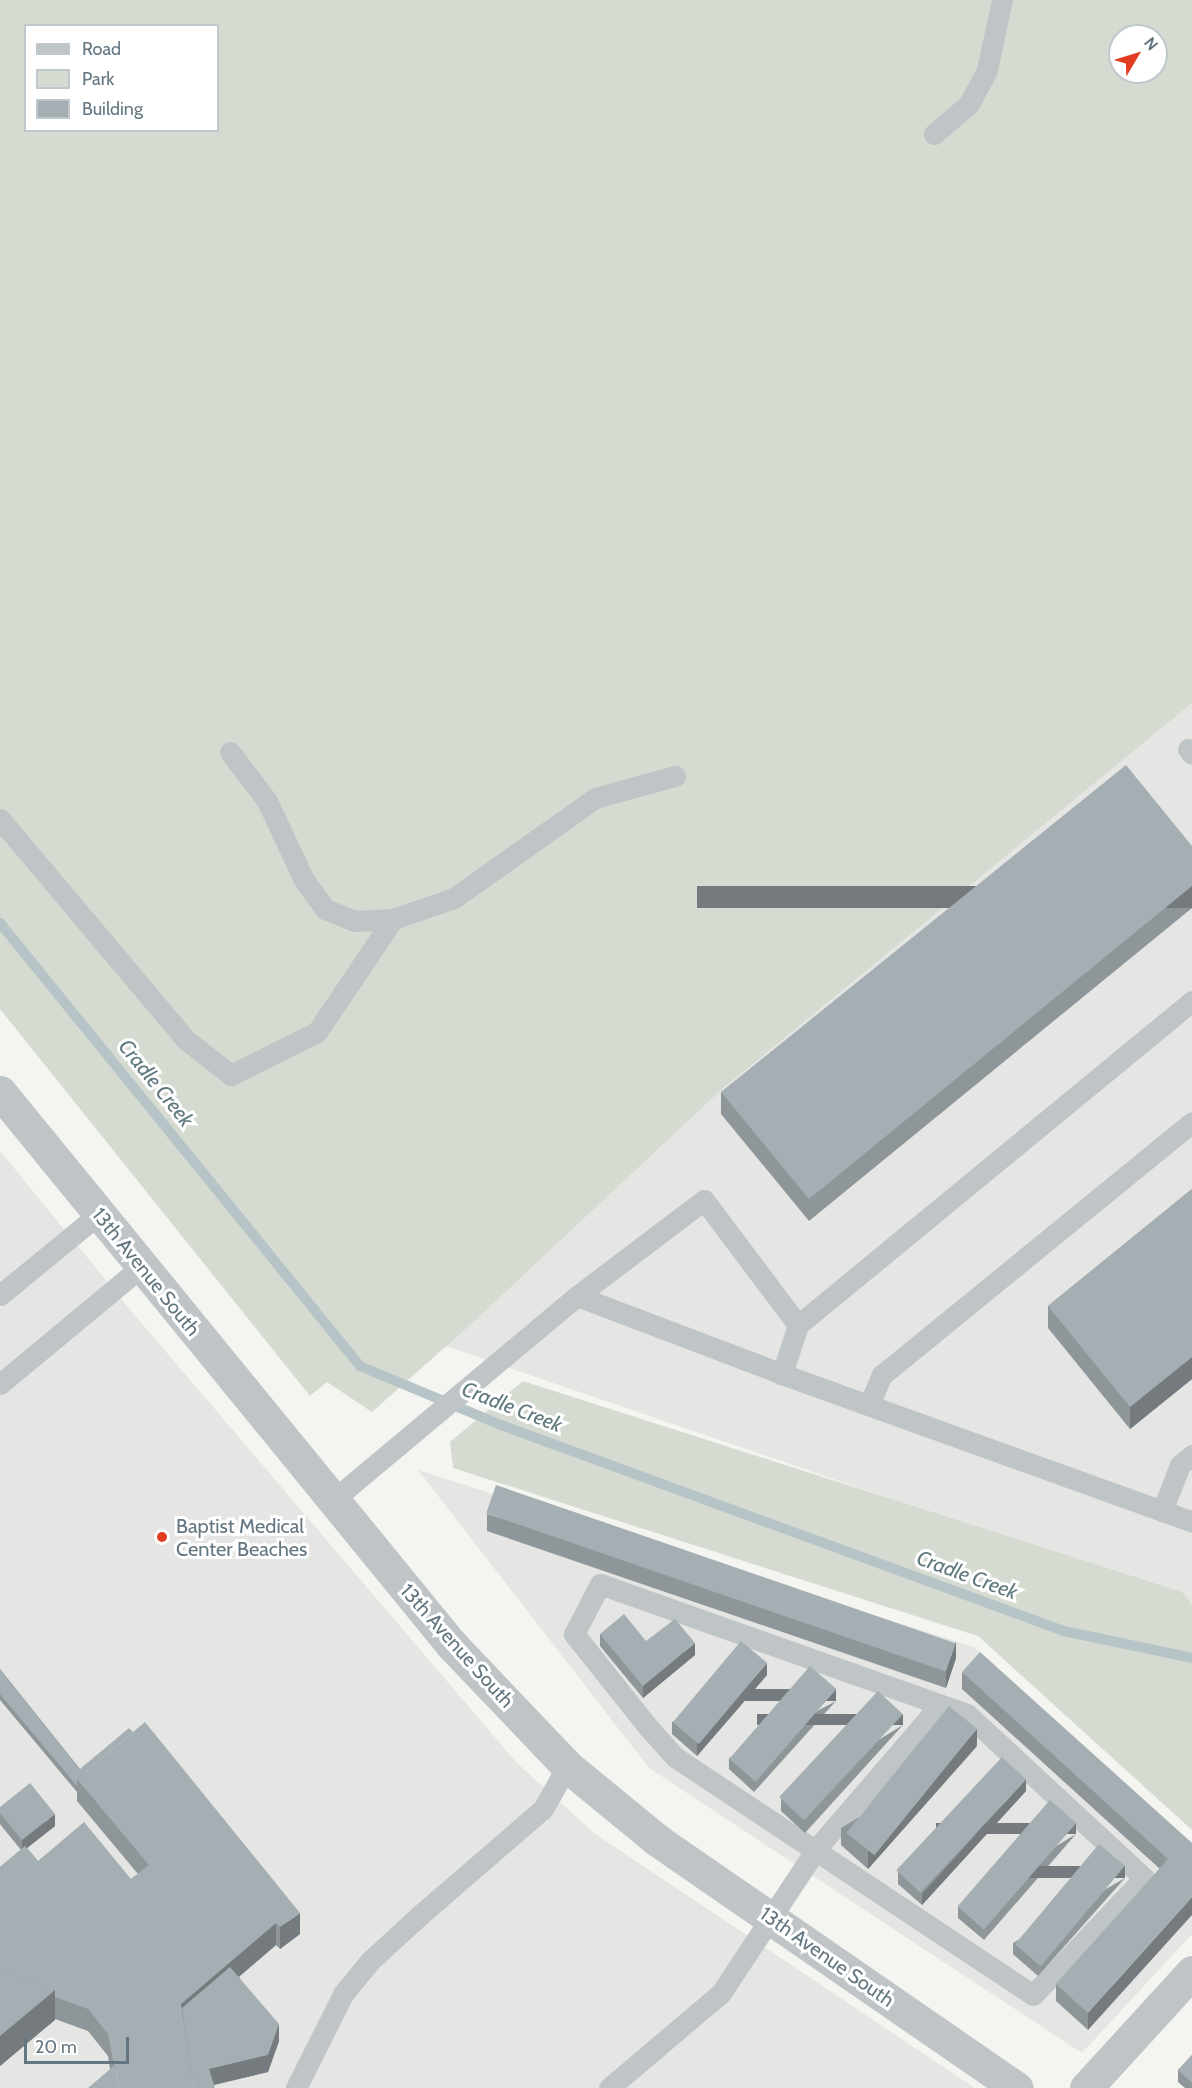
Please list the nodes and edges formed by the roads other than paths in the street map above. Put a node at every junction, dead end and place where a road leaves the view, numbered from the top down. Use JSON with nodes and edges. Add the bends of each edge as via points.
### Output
{"nodes":[{"id":1,"x":1002,"y":0,"type":"edge"},
{"id":2,"x":934,"y":134,"type":"dead end"},
{"id":3,"x":230,"y":752,"type":"dead end"},
{"id":4,"x":675,"y":776,"type":"dead end"},
{"id":5,"x":0,"y":819,"type":"edge"},
{"id":6,"x":393,"y":919,"type":"junction"},
{"id":7,"x":1192,"y":1001,"type":"edge"},
{"id":8,"x":0,"y":1092,"type":"edge"},
{"id":9,"x":1192,"y":1122,"type":"edge"},
{"id":10,"x":99,"y":1214,"type":"junction"},
{"id":11,"x":142,"y":1266,"type":"junction"},
{"id":12,"x":0,"y":1295,"type":"edge"},
{"id":13,"x":577,"y":1296,"type":"junction"},
{"id":14,"x":798,"y":1325,"type":"junction"},
{"id":15,"x":782,"y":1374,"type":"junction"},
{"id":16,"x":0,"y":1384,"type":"edge"},
{"id":17,"x":869,"y":1405,"type":"junction"},
{"id":18,"x":1192,"y":1455,"type":"edge"},
{"id":19,"x":333,"y":1500,"type":"junction"},
{"id":20,"x":1162,"y":1511,"type":"junction"},
{"id":21,"x":1192,"y":1522,"type":"edge"},
{"id":22,"x":940,"y":1705,"type":"junction"},
{"id":23,"x":567,"y":1766,"type":"junction"},
{"id":24,"x":815,"y":1851,"type":"junction"},
{"id":25,"x":771,"y":1918,"type":"junction"},
{"id":26,"x":1192,"y":1972,"type":"edge"},
{"id":27,"x":296,"y":2088,"type":"edge"},
{"id":28,"x":609,"y":2088,"type":"edge"},
{"id":29,"x":1017,"y":2088,"type":"edge"},
{"id":30,"x":1086,"y":2088,"type":"edge"}],
"edges":[{"from":1,"to":2,"type":"lane","via":[[987,70],[969,104]]},
{"from":3,"to":6,"type":"lane","via":[[267,801],[304,880],[325,909],[354,921]]},
{"from":4,"to":6,"type":"lane","via":[[596,798],[454,898]]},
{"from":5,"to":6,"type":"lane","via":[[185,1038],[231,1074],[317,1032]]},
{"from":7,"to":14,"type":"lane"},
{"from":8,"to":10,"type":"street","name":"13th Avenue South"},
{"from":9,"to":17,"type":"lane","via":[[882,1375]]},
{"from":10,"to":11,"type":"street","name":"13th Avenue South"},
{"from":10,"to":12,"type":"lane"},
{"from":11,"to":16,"type":"lane"},
{"from":11,"to":19,"type":"street","name":"13th Avenue South"},
{"from":13,"to":14,"type":"lane","via":[[704,1200]]},
{"from":13,"to":15,"type":"lane"},
{"from":13,"to":19,"type":"lane"},
{"from":14,"to":15,"type":"lane"},
{"from":15,"to":17,"type":"lane"},
{"from":17,"to":20,"type":"lane"},
{"from":18,"to":20,"type":"lane","via":[[1180,1465]]},
{"from":19,"to":23,"type":"street","name":"13th Avenue South","via":[[451,1644]]},
{"from":20,"to":21,"type":"lane"},
{"from":22,"to":24,"type":"lane"},
{"from":22,"to":24,"type":"lane","via":[[967,1714],[1144,1878],[1033,1995]]},
{"from":22,"to":24,"type":"lane","via":[[600,1584],[574,1634],[648,1727],[675,1757]]},
{"from":23,"to":25,"type":"street","name":"13th Avenue South","via":[[657,1840]]},
{"from":23,"to":27,"type":"lane","via":[[543,1809],[370,1961],[343,1994]]},
{"from":24,"to":25,"type":"lane"},
{"from":25,"to":28,"type":"lane","via":[[721,1993]]},
{"from":25,"to":29,"type":"street","name":"13th Avenue South"},
{"from":26,"to":30,"type":"street"}]}
